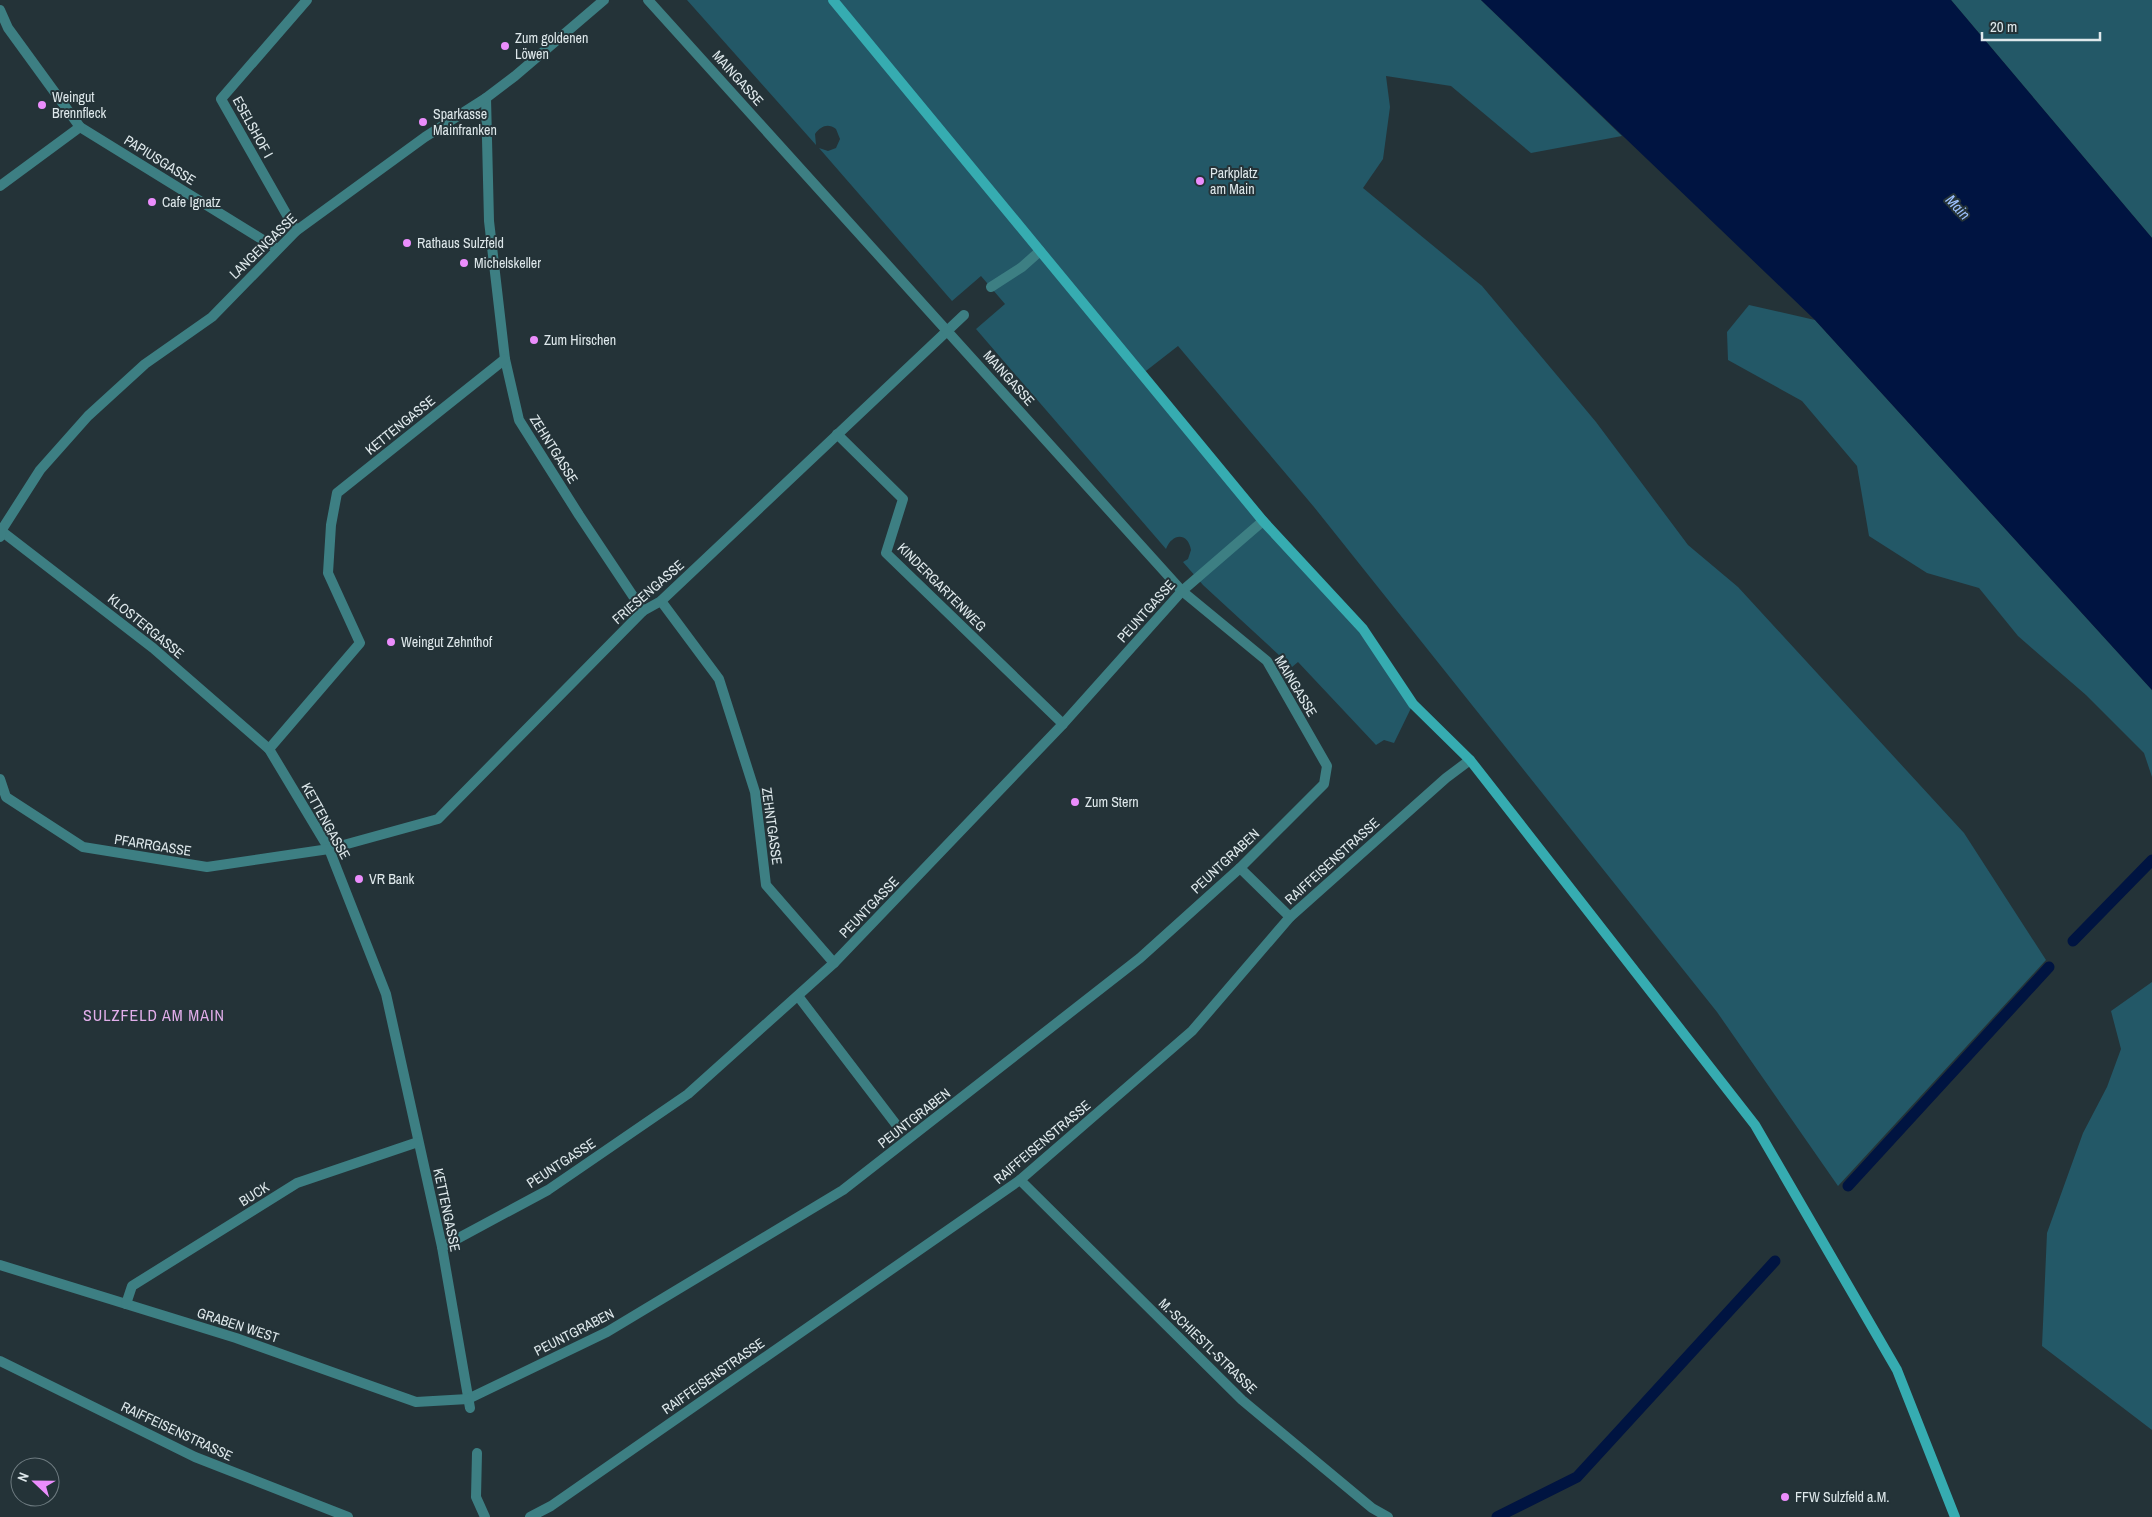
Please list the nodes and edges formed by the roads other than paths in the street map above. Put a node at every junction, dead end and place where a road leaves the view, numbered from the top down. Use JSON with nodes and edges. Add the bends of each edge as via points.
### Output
{"nodes":[{"id":1,"x":307,"y":0,"type":"edge"},
{"id":2,"x":604,"y":0,"type":"edge"},
{"id":3,"x":648,"y":0,"type":"edge"},
{"id":4,"x":833,"y":0,"type":"edge"},
{"id":5,"x":0,"y":10,"type":"edge"},
{"id":6,"x":486,"y":98,"type":"junction"},
{"id":7,"x":80,"y":127,"type":"junction"},
{"id":8,"x":0,"y":186,"type":"edge"},
{"id":9,"x":296,"y":231,"type":"junction"},
{"id":10,"x":276,"y":248,"type":"junction"},
{"id":11,"x":1040,"y":251,"type":"junction"},
{"id":12,"x":991,"y":287,"type":"dead end"},
{"id":13,"x":964,"y":315,"type":"dead end"},
{"id":14,"x":948,"y":330,"type":"junction"},
{"id":15,"x":505,"y":359,"type":"junction"},
{"id":16,"x":838,"y":434,"type":"junction"},
{"id":17,"x":1263,"y":521,"type":"junction"},
{"id":18,"x":0,"y":533,"type":"edge"},
{"id":19,"x":1182,"y":591,"type":"junction"},
{"id":20,"x":661,"y":601,"type":"junction"},
{"id":21,"x":644,"y":610,"type":"junction"},
{"id":22,"x":1062,"y":724,"type":"junction"},
{"id":23,"x":269,"y":749,"type":"junction"},
{"id":24,"x":1470,"y":760,"type":"junction"},
{"id":25,"x":0,"y":779,"type":"edge"},
{"id":26,"x":1324,"y":784,"type":"joint"},
{"id":27,"x":329,"y":849,"type":"junction"},
{"id":28,"x":1240,"y":868,"type":"junction"},
{"id":29,"x":1290,"y":917,"type":"junction"},
{"id":30,"x":834,"y":963,"type":"junction"},
{"id":31,"x":798,"y":996,"type":"junction"},
{"id":32,"x":898,"y":1127,"type":"dead end"},
{"id":33,"x":418,"y":1142,"type":"junction"},
{"id":34,"x":1020,"y":1180,"type":"junction"},
{"id":35,"x":442,"y":1247,"type":"junction"},
{"id":36,"x":0,"y":1265,"type":"edge"},
{"id":37,"x":126,"y":1304,"type":"junction"},
{"id":38,"x":0,"y":1361,"type":"edge"},
{"id":39,"x":469,"y":1403,"type":"junction"},
{"id":40,"x":477,"y":1453,"type":"dead end"},
{"id":41,"x":348,"y":1517,"type":"edge"},
{"id":42,"x":485,"y":1517,"type":"edge"},
{"id":43,"x":530,"y":1517,"type":"edge"},
{"id":44,"x":1388,"y":1517,"type":"edge"},
{"id":45,"x":1955,"y":1517,"type":"edge"}],
"edges":[{"from":1,"to":9,"type":"street","name":"ESELSHOF I","via":[[221,99]]},
{"from":2,"to":6,"type":"street","name":"LANGENGASSE"},
{"from":3,"to":14,"type":"street","name":"MAINGASSE"},
{"from":4,"to":11,"type":"main road"},
{"from":5,"to":7,"type":"street","name":"PAPIUSGASSE","via":[[8,28]]},
{"from":6,"to":9,"type":"street","name":"LANGENGASSE","via":[[425,137]]},
{"from":6,"to":15,"type":"street","name":"ZEHNTGASSE","via":[[489,221]]},
{"from":7,"to":8,"type":"street"},
{"from":7,"to":10,"type":"street","name":"PAPIUSGASSE"},
{"from":9,"to":10,"type":"street","name":"LANGENGASSE"},
{"from":10,"to":18,"type":"street","name":"LANGENGASSE","via":[[212,317],[145,364],[88,416],[40,470]]},
{"from":11,"to":12,"type":"street"},
{"from":11,"to":17,"type":"main road"},
{"from":13,"to":14,"type":"street","name":"FRIESENGASSE"},
{"from":14,"to":16,"type":"street","name":"FRIESENGASSE"},
{"from":14,"to":19,"type":"street","name":"MAINGASSE"},
{"from":15,"to":21,"type":"street","name":"ZEHNTGASSE","via":[[519,420],[578,515]]},
{"from":15,"to":23,"type":"street","name":"KETTENGASSE","via":[[337,493],[328,573],[360,643]]},
{"from":16,"to":20,"type":"street","name":"FRIESENGASSE"},
{"from":16,"to":22,"type":"street","name":"KINDERGARTENWEG","via":[[903,499],[886,553]]},
{"from":17,"to":19,"type":"street","name":"PEUNTGASSE"},
{"from":17,"to":24,"type":"main road","via":[[1363,629],[1413,704]]},
{"from":18,"to":23,"type":"street","name":"KLOSTERGASSE","via":[[153,648]]},
{"from":19,"to":22,"type":"street","name":"PEUNTGASSE"},
{"from":19,"to":26,"type":"street","name":"MAINGASSE","via":[[1267,661],[1327,766]]},
{"from":20,"to":21,"type":"street","name":"FRIESENGASSE"},
{"from":20,"to":30,"type":"street","name":"ZEHNTGASSE","via":[[719,679],[755,792],[766,885]]},
{"from":21,"to":27,"type":"street","name":"FRIESENGASSE","via":[[438,818]]},
{"from":22,"to":30,"type":"street","name":"PEUNTGASSE"},
{"from":23,"to":27,"type":"street","name":"KETTENGASSE"},
{"from":24,"to":29,"type":"street","name":"RAIFFEISENSTRASSE"},
{"from":24,"to":45,"type":"main road","via":[[1755,1125],[1897,1370]]},
{"from":25,"to":27,"type":"street","name":"PFARRGASSE","via":[[6,797],[83,847],[207,867]]},
{"from":26,"to":28,"type":"street","name":"PEUNTGRABEN"},
{"from":27,"to":33,"type":"street","name":"KETTENGASSE","via":[[386,994]]},
{"from":28,"to":29,"type":"street"},
{"from":28,"to":39,"type":"street","name":"PEUNTGRABEN","via":[[1140,958],[843,1190],[607,1332]]},
{"from":29,"to":34,"type":"street","name":"RAIFFEISENSTRASSE","via":[[1192,1031]]},
{"from":30,"to":31,"type":"street","name":"PEUNTGASSE"},
{"from":31,"to":32,"type":"street"},
{"from":31,"to":35,"type":"street","name":"PEUNTGASSE","via":[[688,1094],[548,1190]]},
{"from":33,"to":35,"type":"street","name":"KETTENGASSE"},
{"from":33,"to":37,"type":"street","name":"BUCK","via":[[297,1183],[132,1286]]},
{"from":34,"to":43,"type":"street","name":"RAIFFEISENSTRASSE","via":[[551,1506]]},
{"from":34,"to":44,"type":"street","name":"M.-SCHIESTL-STRASSE","via":[[1242,1400],[1372,1508]]},
{"from":35,"to":39,"type":"street","name":"KETTENGASSE"},
{"from":36,"to":37,"type":"street","name":"GRABEN WEST"},
{"from":37,"to":39,"type":"street","name":"GRABEN WEST","via":[[236,1338],[416,1402]]},
{"from":38,"to":41,"type":"street","name":"RAIFFEISENSTRASSE","via":[[195,1457]]},
{"from":40,"to":42,"type":"street","via":[[476,1497]]}]}
